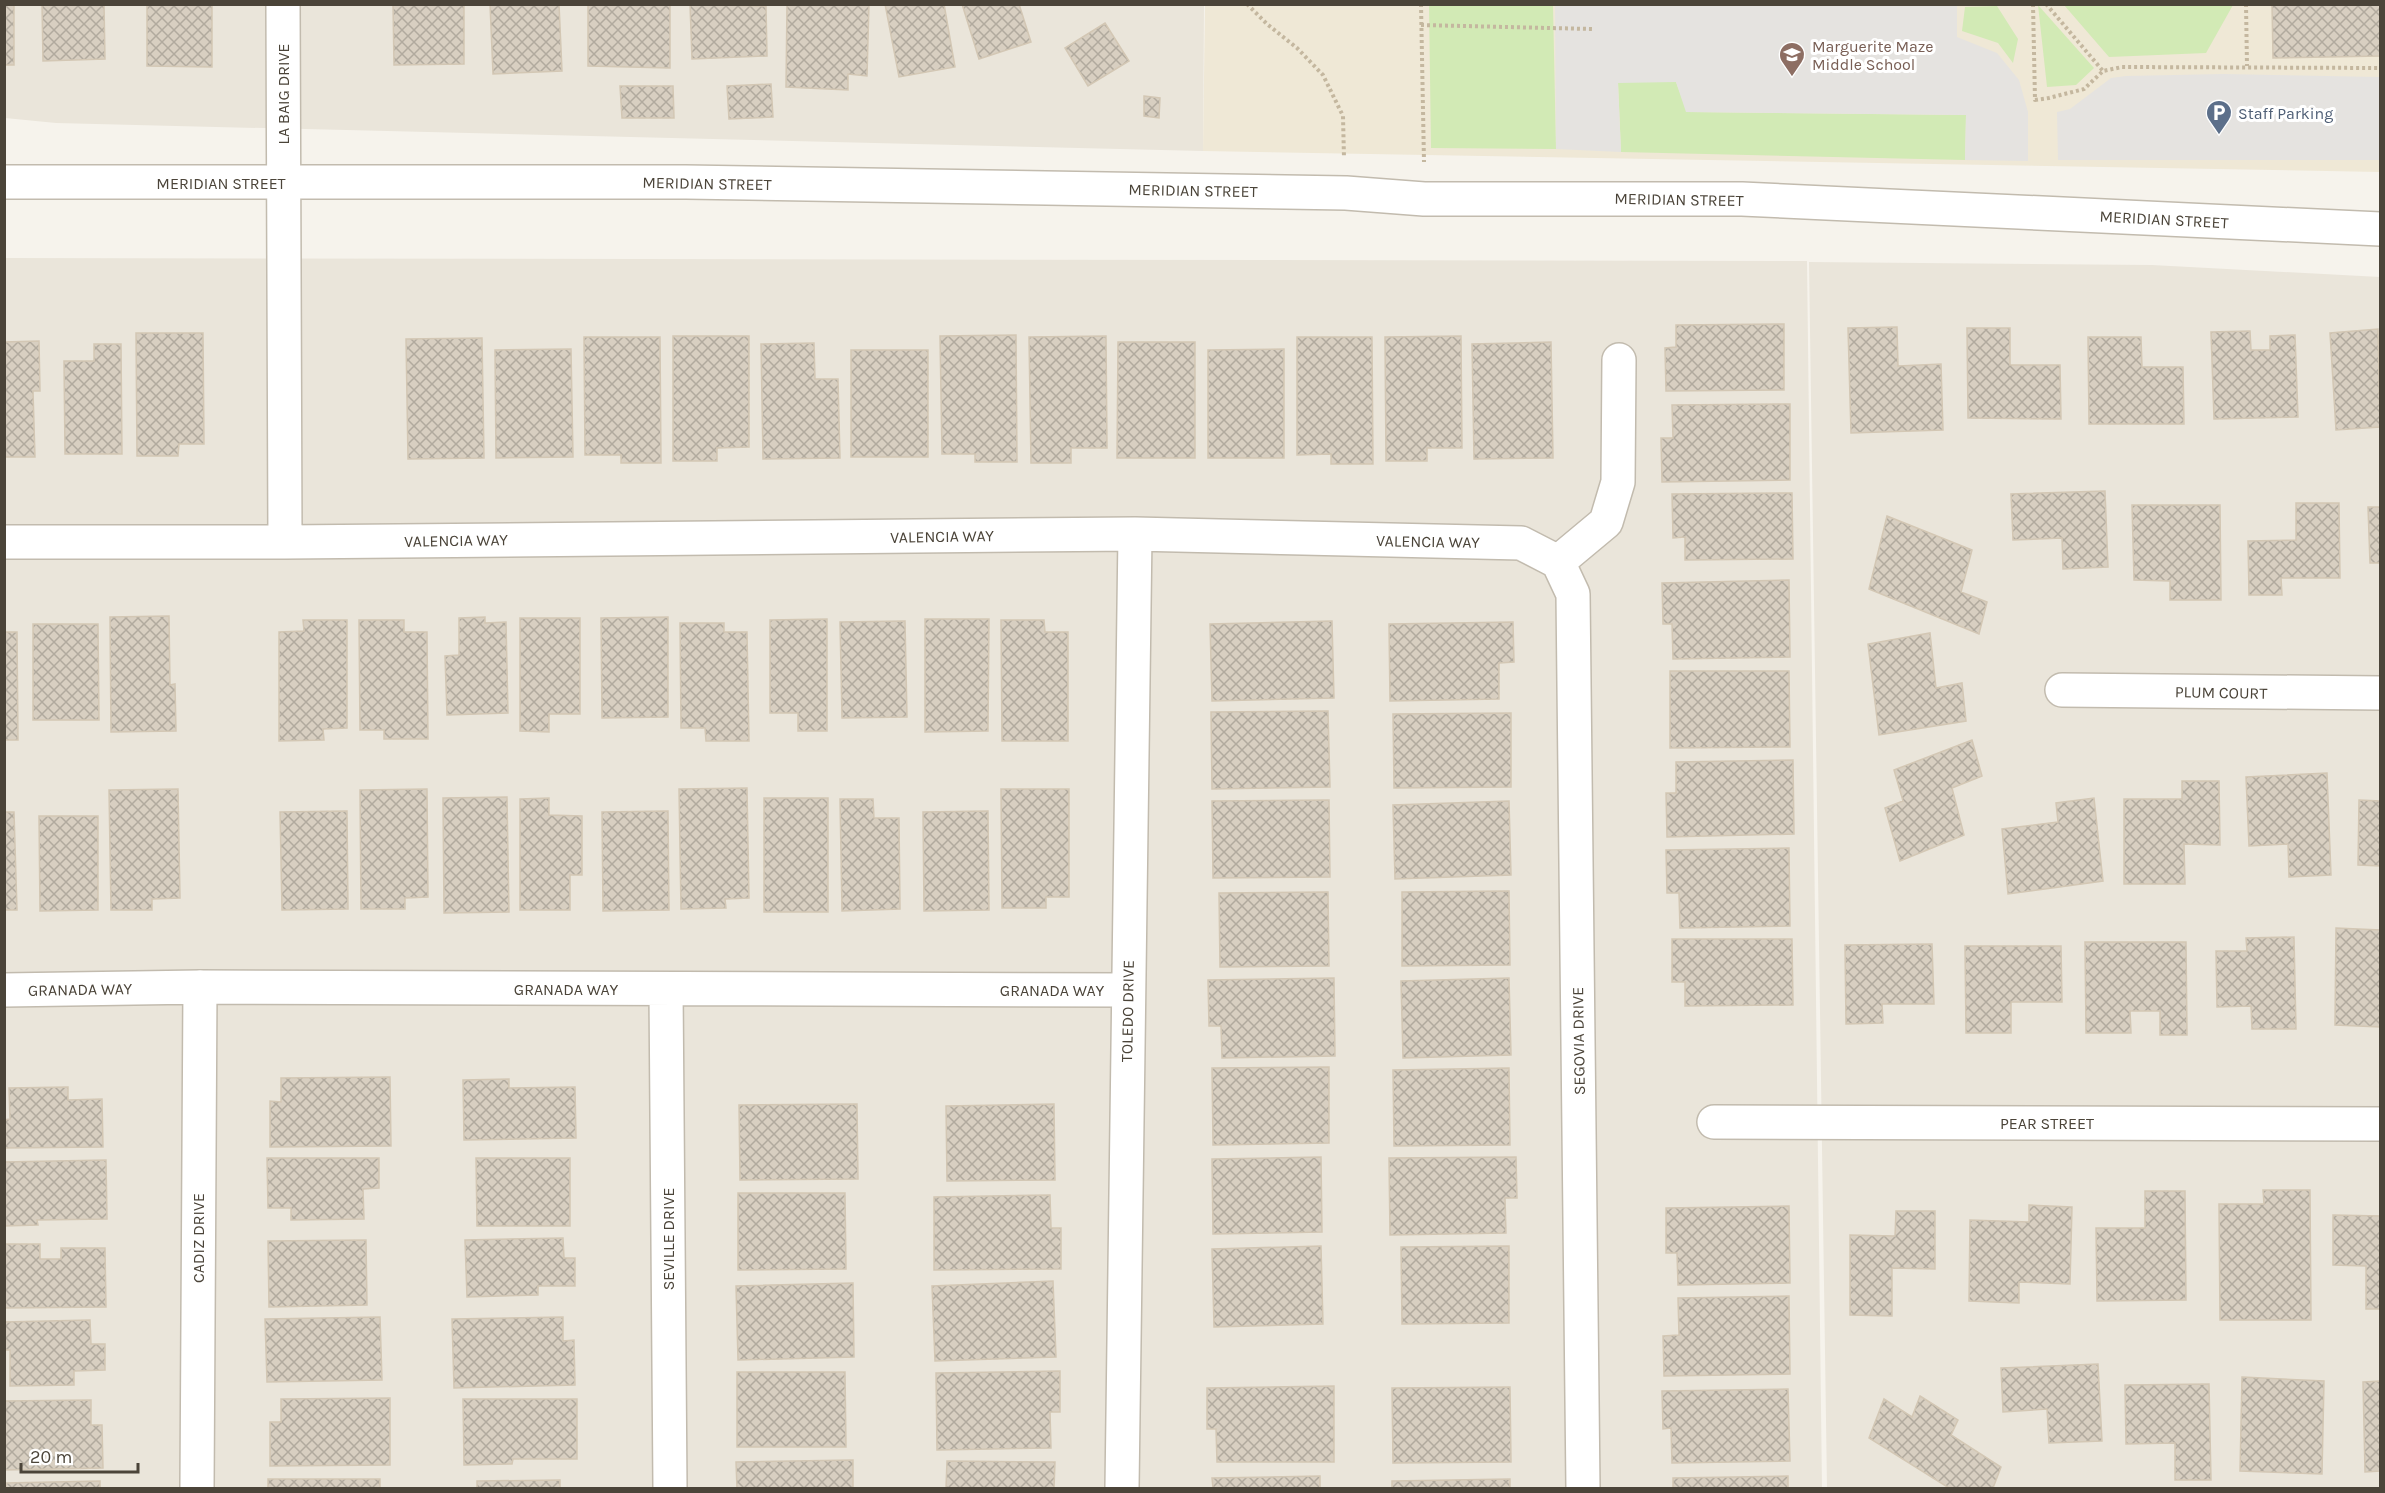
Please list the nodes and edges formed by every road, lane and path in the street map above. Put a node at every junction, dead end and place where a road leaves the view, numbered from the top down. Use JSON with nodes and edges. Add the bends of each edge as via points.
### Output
{"nodes":[{"id":1,"x":282,"y":4,"type":"edge"},
{"id":2,"x":1247,"y":4,"type":"edge"},
{"id":3,"x":1421,"y":4,"type":"edge"},
{"id":4,"x":2032,"y":4,"type":"edge"},
{"id":5,"x":2046,"y":4,"type":"edge"},
{"id":6,"x":2246,"y":4,"type":"edge"},
{"id":7,"x":1421,"y":25,"type":"junction"},
{"id":8,"x":1592,"y":29,"type":"dead end"},
{"id":9,"x":2247,"y":66,"type":"junction"},
{"id":10,"x":2380,"y":68,"type":"edge"},
{"id":11,"x":2103,"y":71,"type":"junction"},
{"id":12,"x":4,"y":182,"type":"edge"},
{"id":13,"x":284,"y":183,"type":"junction"},
{"id":14,"x":1346,"y":193,"type":"junction"},
{"id":15,"x":1424,"y":199,"type":"junction"},
{"id":16,"x":2380,"y":229,"type":"edge"},
{"id":17,"x":1619,"y":360,"type":"dead end"},
{"id":18,"x":1135,"y":534,"type":"junction"},
{"id":19,"x":4,"y":542,"type":"edge"},
{"id":20,"x":285,"y":542,"type":"junction"},
{"id":21,"x":1558,"y":562,"type":"junction"},
{"id":22,"x":2062,"y":690,"type":"dead end"},
{"id":23,"x":2380,"y":693,"type":"edge"},
{"id":24,"x":200,"y":987,"type":"junction"},
{"id":25,"x":666,"y":989,"type":"junction"},
{"id":26,"x":4,"y":990,"type":"edge"},
{"id":27,"x":1127,"y":990,"type":"junction"},
{"id":28,"x":1714,"y":1122,"type":"dead end"},
{"id":29,"x":2380,"y":1124,"type":"edge"},
{"id":30,"x":197,"y":1488,"type":"edge"},
{"id":31,"x":670,"y":1488,"type":"edge"},
{"id":32,"x":1122,"y":1488,"type":"edge"},
{"id":33,"x":1583,"y":1488,"type":"edge"}],
"edges":[{"from":1,"to":13,"type":"street","name":"LA BAIG DRIVE"},
{"from":2,"to":14,"type":"path","via":[[1323,75],[1342,116]]},
{"from":3,"to":7,"type":"path"},
{"from":4,"to":11,"type":"path","via":[[2035,100],[2084,89]]},
{"from":5,"to":11,"type":"path"},
{"from":6,"to":9,"type":"path"},
{"from":7,"to":8,"type":"path"},
{"from":7,"to":15,"type":"path"},
{"from":9,"to":10,"type":"path"},
{"from":9,"to":11,"type":"path","via":[[2122,67]]},
{"from":12,"to":13,"type":"street","name":"MERIDIAN STREET"},
{"from":13,"to":14,"type":"street","name":"MERIDIAN STREET","via":[[686,182]]},
{"from":13,"to":20,"type":"street"},
{"from":14,"to":15,"type":"street","name":"MERIDIAN STREET"},
{"from":15,"to":16,"type":"street","name":"MERIDIAN STREET","via":[[1742,199]]},
{"from":17,"to":21,"type":"street","via":[[1618,482],[1606,522]]},
{"from":18,"to":20,"type":"street","name":"VALENCIA WAY"},
{"from":18,"to":21,"type":"street","name":"VALENCIA WAY","via":[[1521,543]]},
{"from":18,"to":27,"type":"street","name":"TOLEDO DRIVE"},
{"from":19,"to":20,"type":"street","name":"VALENCIA WAY"},
{"from":21,"to":33,"type":"street","name":"SEGOVIA DRIVE","via":[[1573,594]]},
{"from":22,"to":23,"type":"street","name":"PLUM COURT"},
{"from":24,"to":25,"type":"street","name":"GRANADA WAY"},
{"from":24,"to":26,"type":"street","name":"GRANADA WAY"},
{"from":24,"to":30,"type":"street","name":"CADIZ DRIVE"},
{"from":25,"to":27,"type":"street","name":"GRANADA WAY"},
{"from":25,"to":31,"type":"street","name":"SEVILLE DRIVE"},
{"from":27,"to":32,"type":"street","name":"TOLEDO DRIVE"},
{"from":28,"to":29,"type":"street","name":"PEAR STREET"}]}
